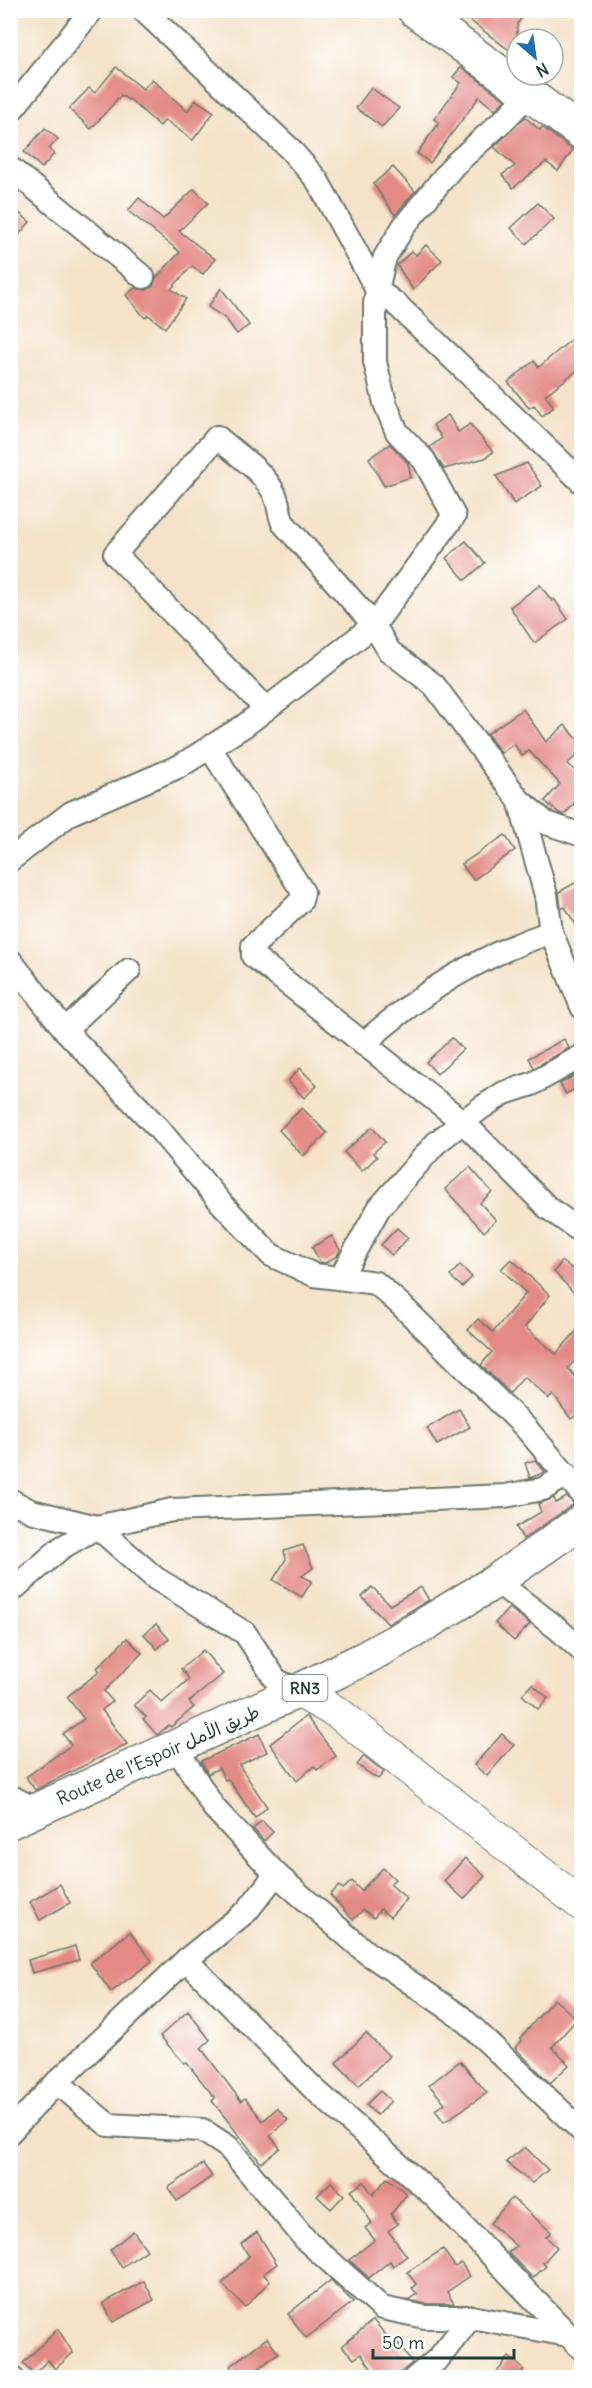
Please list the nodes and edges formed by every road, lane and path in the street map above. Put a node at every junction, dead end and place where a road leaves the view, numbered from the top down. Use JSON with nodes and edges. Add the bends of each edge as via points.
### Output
{"nodes":[{"id":1,"x":92,"y":10,"type":"edge"},
{"id":2,"x":143,"y":10,"type":"edge"},
{"id":3,"x":414,"y":10,"type":"edge"},
{"id":4,"x":529,"y":94,"type":"junction"},
{"id":5,"x":10,"y":112,"type":"edge"},
{"id":6,"x":582,"y":133,"type":"edge"},
{"id":7,"x":10,"y":168,"type":"edge"},
{"id":8,"x":143,"y":277,"type":"dead end"},
{"id":9,"x":377,"y":290,"type":"junction"},
{"id":10,"x":582,"y":482,"type":"edge"},
{"id":11,"x":374,"y":625,"type":"junction"},
{"id":12,"x":266,"y":709,"type":"junction"},
{"id":13,"x":210,"y":747,"type":"junction"},
{"id":14,"x":519,"y":800,"type":"junction"},
{"id":15,"x":582,"y":835,"type":"edge"},
{"id":16,"x":14,"y":851,"type":"edge"},
{"id":17,"x":551,"y":932,"type":"junction"},
{"id":18,"x":10,"y":960,"type":"edge"},
{"id":19,"x":129,"y":970,"type":"dead end"},
{"id":20,"x":582,"y":1007,"type":"edge"},
{"id":21,"x":65,"y":1030,"type":"junction"},
{"id":22,"x":363,"y":1044,"type":"junction"},
{"id":23,"x":582,"y":1056,"type":"edge"},
{"id":24,"x":463,"y":1122,"type":"junction"},
{"id":25,"x":582,"y":1232,"type":"edge"},
{"id":26,"x":340,"y":1278,"type":"junction"},
{"id":27,"x":567,"y":1475,"type":"junction"},
{"id":28,"x":582,"y":1494,"type":"edge"},
{"id":29,"x":10,"y":1500,"type":"edge"},
{"id":30,"x":582,"y":1521,"type":"edge"},
{"id":31,"x":97,"y":1527,"type":"junction"},
{"id":32,"x":496,"y":1581,"type":"junction"},
{"id":33,"x":10,"y":1592,"type":"edge"},
{"id":34,"x":582,"y":1651,"type":"edge"},
{"id":35,"x":298,"y":1692,"type":"junction"},
{"id":36,"x":175,"y":1746,"type":"junction"},
{"id":37,"x":19,"y":1809,"type":"edge"},
{"id":38,"x":276,"y":1874,"type":"junction"},
{"id":39,"x":582,"y":1905,"type":"edge"},
{"id":40,"x":186,"y":1960,"type":"junction"},
{"id":41,"x":57,"y":2082,"type":"junction"},
{"id":42,"x":10,"y":2132,"type":"edge"},
{"id":43,"x":582,"y":2132,"type":"edge"},
{"id":44,"x":471,"y":2317,"type":"junction"},
{"id":45,"x":575,"y":2342,"type":"edge"},
{"id":46,"x":415,"y":2378,"type":"edge"}],
"edges":[{"from":1,"to":5,"type":"street"},
{"from":2,"to":9,"type":"street","via":[[290,149],[317,180]]},
{"from":3,"to":4,"type":"main road"},
{"from":4,"to":6,"type":"main road"},
{"from":4,"to":9,"type":"street","via":[[454,165],[404,225],[385,256]]},
{"from":7,"to":8,"type":"street"},
{"from":9,"to":10,"type":"street"},
{"from":9,"to":11,"type":"street","via":[[375,362],[385,403],[397,432],[424,460],[454,516]]},
{"from":11,"to":12,"type":"street"},
{"from":11,"to":12,"type":"street","via":[[283,523],[276,496],[260,475],[217,436],[115,554]]},
{"from":11,"to":14,"type":"street","via":[[389,651],[434,685]]},
{"from":12,"to":13,"type":"street"},
{"from":13,"to":16,"type":"street","via":[[180,766],[70,813]]},
{"from":13,"to":22,"type":"street","via":[[303,892],[301,901],[253,946],[253,956]]},
{"from":14,"to":15,"type":"street","via":[[546,823]]},
{"from":14,"to":17,"type":"street","via":[[546,895]]},
{"from":17,"to":20,"type":"street"},
{"from":17,"to":22,"type":"street","via":[[508,946],[450,976]]},
{"from":18,"to":21,"type":"street"},
{"from":19,"to":21,"type":"street"},
{"from":21,"to":26,"type":"street","via":[[271,1255],[314,1275]]},
{"from":22,"to":24,"type":"street"},
{"from":23,"to":24,"type":"street","via":[[532,1084],[504,1094]]},
{"from":24,"to":25,"type":"street","via":[[548,1208]]},
{"from":24,"to":26,"type":"street","via":[[436,1143],[379,1209]]},
{"from":26,"to":27,"type":"street","via":[[376,1283],[525,1427]]},
{"from":27,"to":28,"type":"street"},
{"from":27,"to":31,"type":"street","via":[[543,1489],[505,1496],[172,1510]]},
{"from":29,"to":31,"type":"street","via":[[31,1510]]},
{"from":30,"to":32,"type":"main road","name":"Route de l’Espoir طريق الأمل","number":"RN3"},
{"from":31,"to":33,"type":"street","via":[[61,1548]]},
{"from":31,"to":35,"type":"street","via":[[155,1578],[245,1633],[276,1680]]},
{"from":32,"to":34,"type":"street"},
{"from":32,"to":35,"type":"main road","name":"Route de l’Espoir طريق الأمل","number":"RN3","via":[[412,1632]]},
{"from":35,"to":36,"type":"main road","name":"Route de l’Espoir طريق الأمل","number":"RN3"},
{"from":35,"to":39,"type":"main road","via":[[338,1713]]},
{"from":36,"to":37,"type":"main road","name":"Route de l’Espoir طريق الأمل","number":"RN3"},
{"from":36,"to":38,"type":"street","via":[[214,1808]]},
{"from":38,"to":40,"type":"street","via":[[247,1911]]},
{"from":38,"to":43,"type":"street","via":[[366,1953],[460,2016]]},
{"from":40,"to":41,"type":"street"},
{"from":40,"to":45,"type":"street","via":[[313,2088],[435,2197]]},
{"from":41,"to":42,"type":"street"},
{"from":41,"to":44,"type":"street","via":[[108,2125],[202,2130],[228,2147],[306,2240],[382,2308],[426,2317]]},
{"from":44,"to":45,"type":"street"},
{"from":44,"to":46,"type":"street","via":[[439,2358]]}]}
